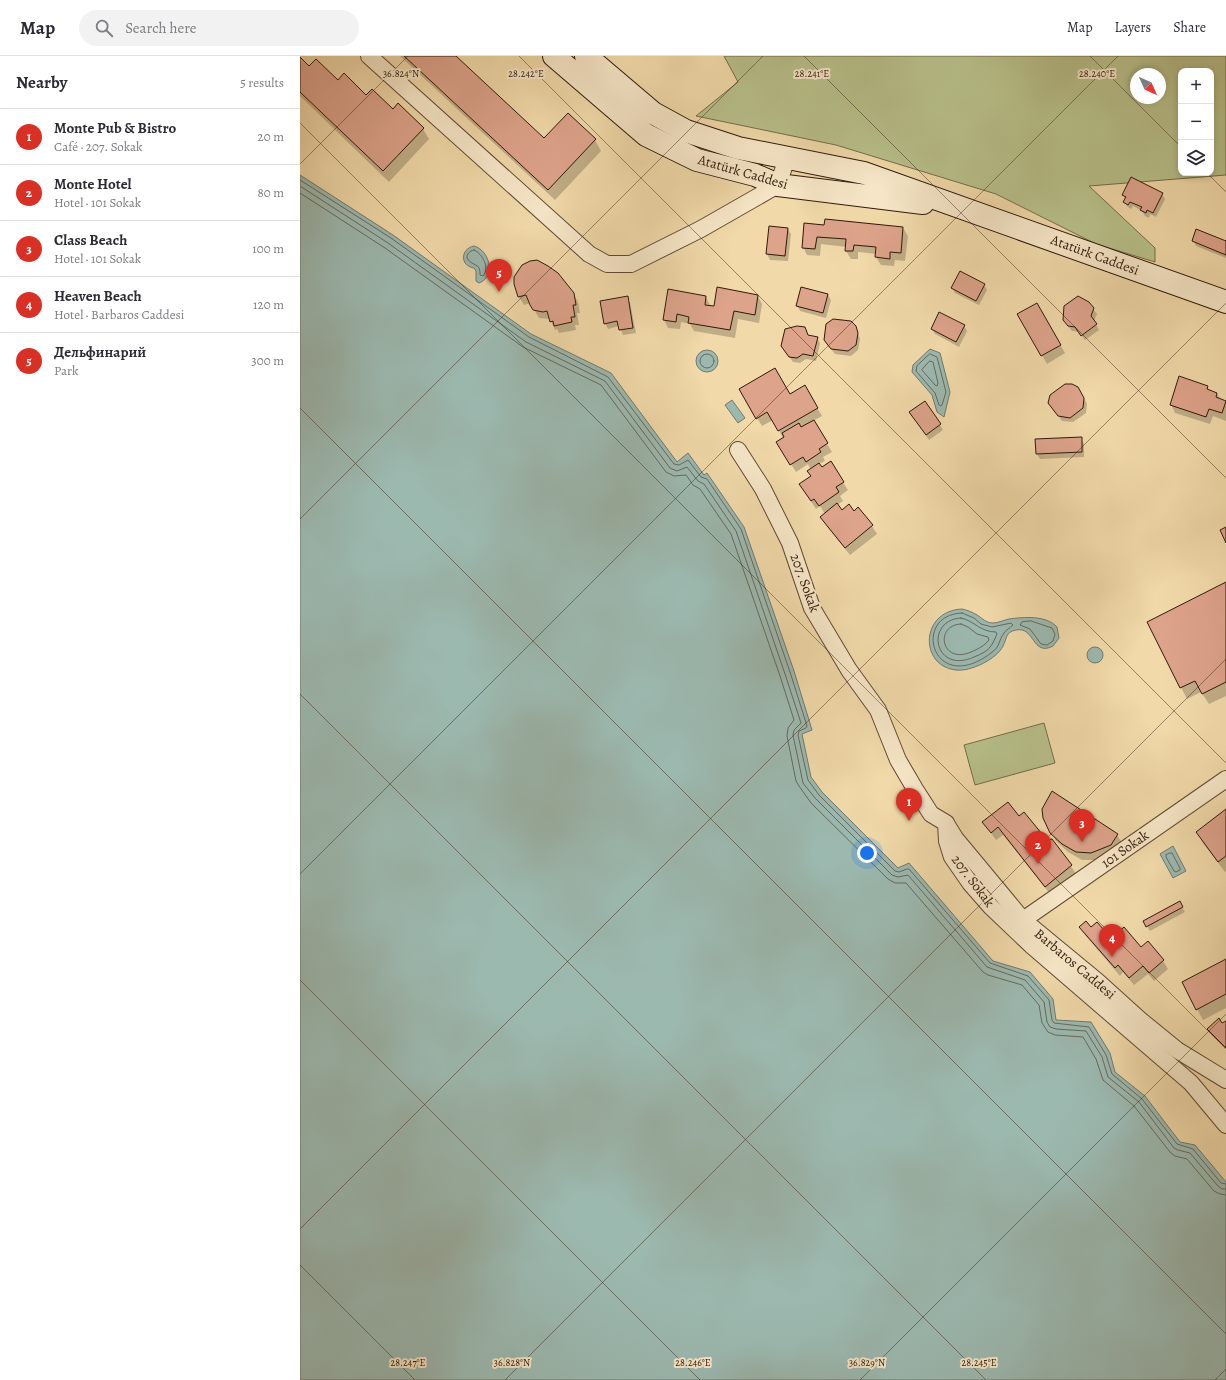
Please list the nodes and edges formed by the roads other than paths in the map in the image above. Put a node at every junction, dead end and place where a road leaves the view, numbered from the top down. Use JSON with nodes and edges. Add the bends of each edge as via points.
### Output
{"nodes":[{"id":1,"x":369,"y":56,"type":"edge"},
{"id":2,"x":554,"y":56,"type":"edge"},
{"id":3,"x":586,"y":56,"type":"edge"},
{"id":4,"x":787,"y":158,"type":"junction"},
{"id":5,"x":778,"y":185,"type":"junction"},
{"id":6,"x":964,"y":208,"type":"junction"},
{"id":7,"x":1226,"y":302,"type":"edge"},
{"id":8,"x":738,"y":450,"type":"dead end"},
{"id":9,"x":1226,"y":778,"type":"edge"},
{"id":10,"x":946,"y":823,"type":"junction"},
{"id":11,"x":1023,"y":920,"type":"junction"},
{"id":12,"x":1226,"y":1080,"type":"edge"},
{"id":13,"x":1226,"y":1126,"type":"edge"}],
"edges":[{"from":1,"to":5,"type":"street","via":[[589,254],[607,264],[631,264],[701,230]]},
{"from":2,"to":5,"type":"street","name":"Atatürk Caddesi","via":[[646,135],[697,160]]},
{"from":3,"to":4,"type":"street","name":"Atatürk Caddesi","via":[[653,113],[686,131],[738,148]]},
{"from":4,"to":5,"type":"street"},
{"from":4,"to":6,"type":"street","name":"Atatürk Caddesi","via":[[864,173]]},
{"from":5,"to":6,"type":"street","name":"Atatürk Caddesi"},
{"from":6,"to":7,"type":"street","name":"Atatürk Caddesi"},
{"from":8,"to":10,"type":"street","name":"207. Sokak","via":[[763,489],[790,543],[812,608],[849,670],[878,710],[898,760],[915,789],[931,814]]},
{"from":9,"to":11,"type":"street","name":"101 Sokak"},
{"from":10,"to":11,"type":"street","name":"Barbaros Caddesi","via":[[955,838]]},
{"from":10,"to":13,"type":"street","name":"207. Sokak","via":[[947,841],[952,857],[991,907],[1032,946],[1192,1083]]},
{"from":11,"to":12,"type":"street","name":"Barbaros Caddesi","via":[[1177,1050]]}]}
